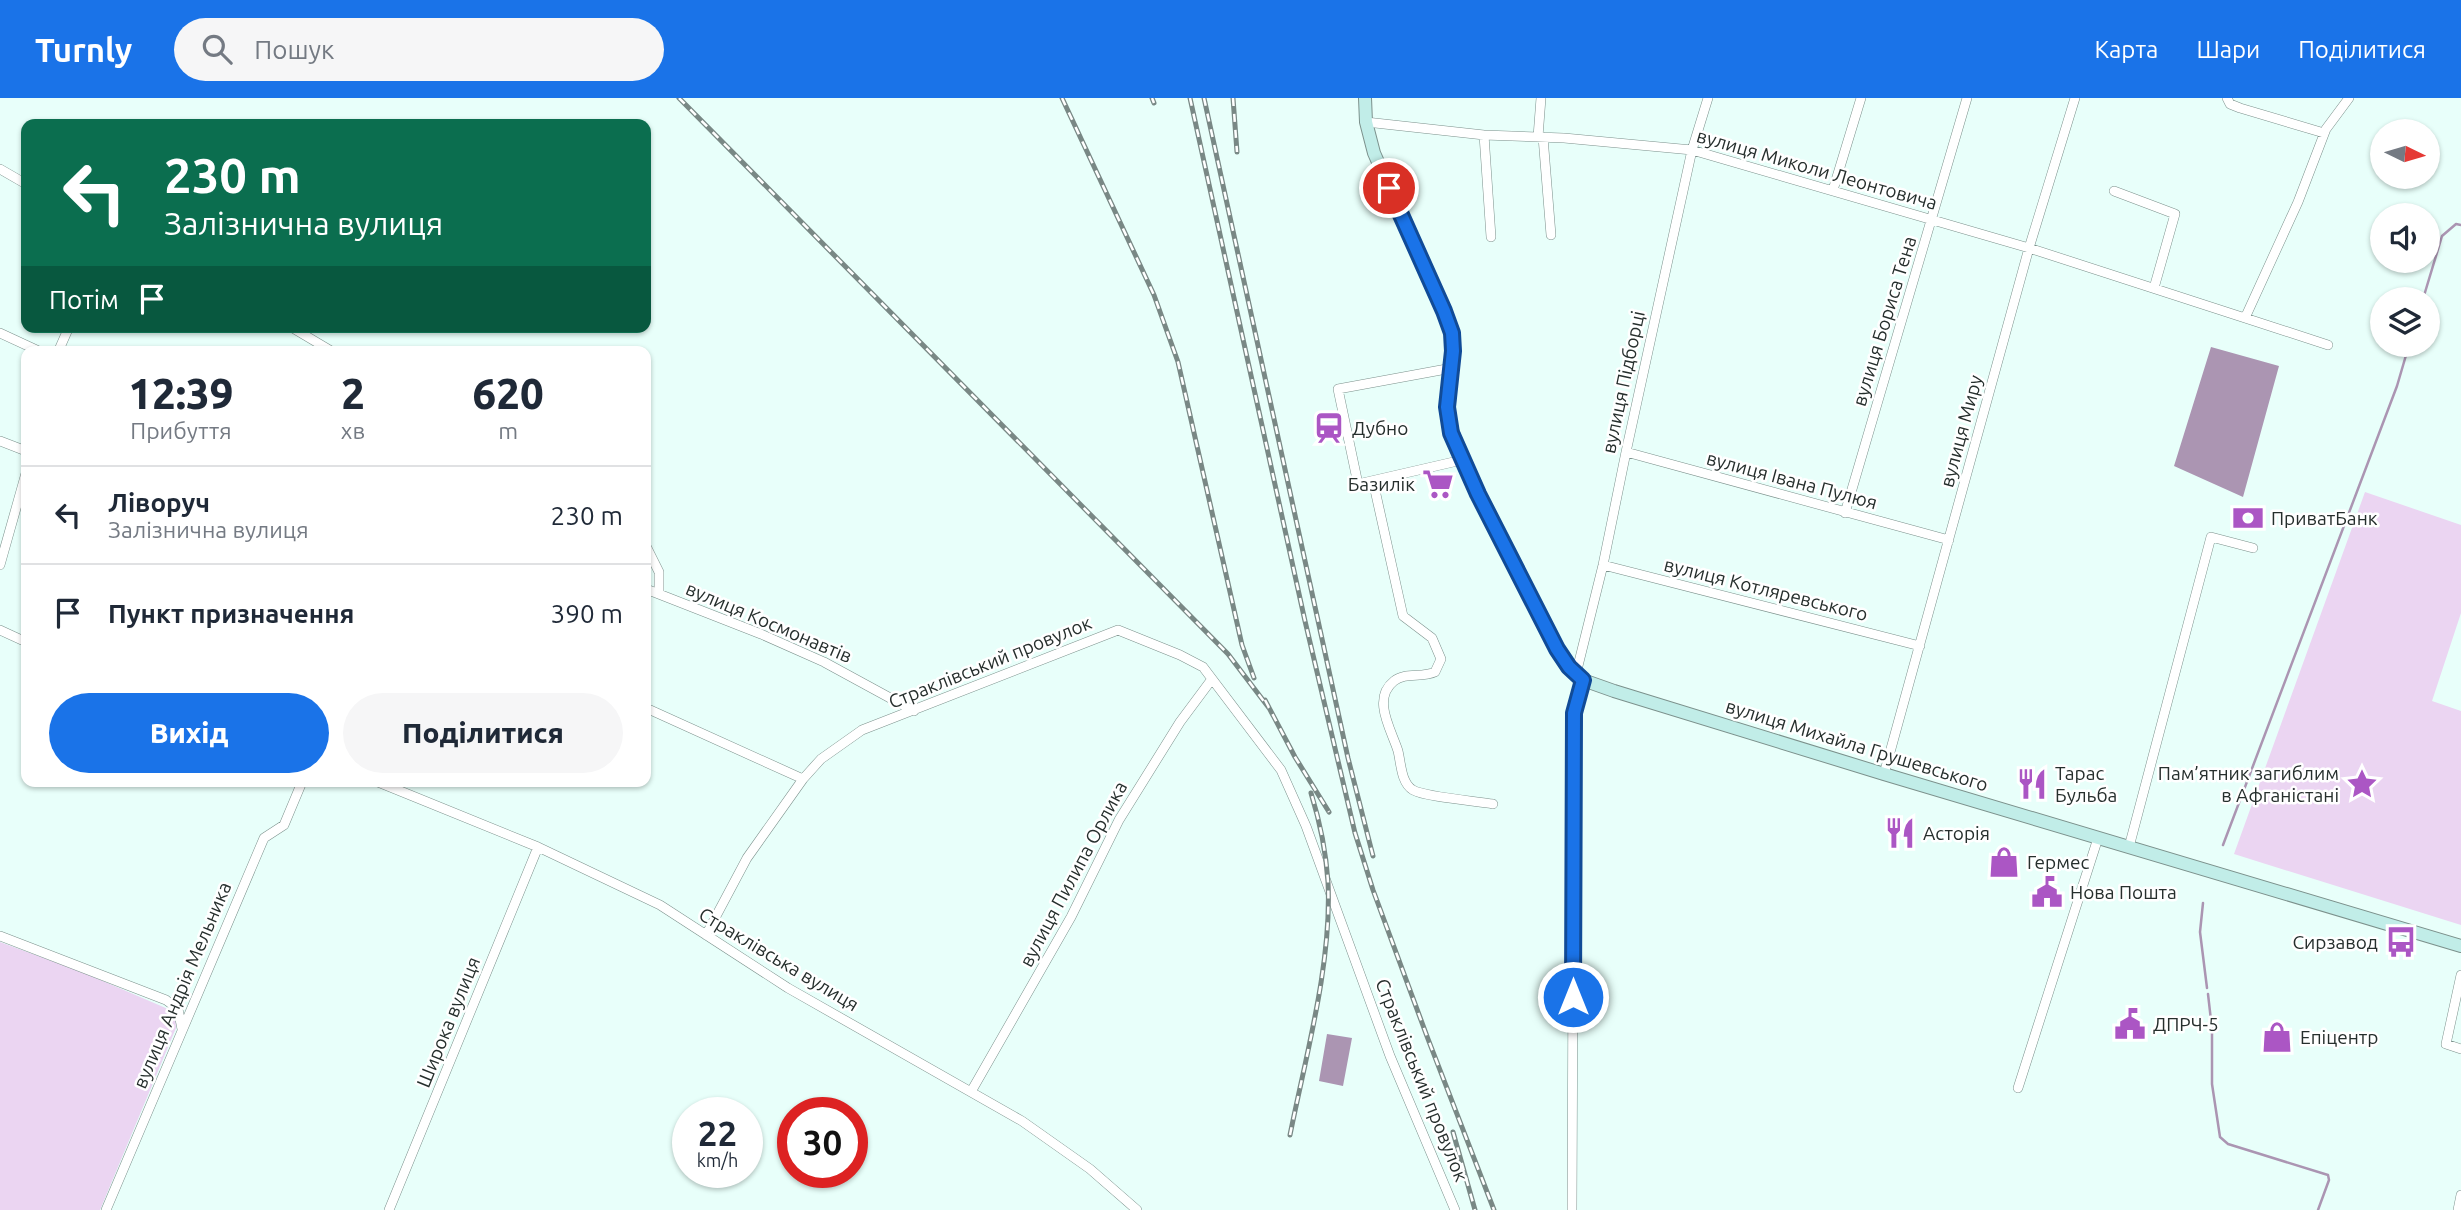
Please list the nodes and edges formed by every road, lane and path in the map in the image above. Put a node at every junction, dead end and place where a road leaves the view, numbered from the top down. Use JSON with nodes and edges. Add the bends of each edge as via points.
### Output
{"nodes":[{"id":1,"x":1365,"y":98,"type":"edge"},
{"id":2,"x":1541,"y":98,"type":"edge"},
{"id":3,"x":1708,"y":98,"type":"edge"},
{"id":4,"x":1861,"y":98,"type":"edge"},
{"id":5,"x":1967,"y":98,"type":"edge"},
{"id":6,"x":2075,"y":98,"type":"edge"},
{"id":7,"x":2227,"y":98,"type":"edge"},
{"id":8,"x":2349,"y":98,"type":"edge"},
{"id":9,"x":1366,"y":122,"type":"junction"},
{"id":10,"x":2324,"y":133,"type":"junction"},
{"id":11,"x":1484,"y":135,"type":"junction"},
{"id":12,"x":1540,"y":137,"type":"junction"},
{"id":13,"x":1692,"y":150,"type":"junction"},
{"id":14,"x":0,"y":169,"type":"edge"},
{"id":15,"x":21,"y":181,"type":"edge"},
{"id":16,"x":1833,"y":190,"type":"junction"},
{"id":17,"x":2114,"y":191,"type":"dead end"},
{"id":18,"x":1933,"y":220,"type":"junction"},
{"id":19,"x":1551,"y":235,"type":"dead end"},
{"id":20,"x":1491,"y":237,"type":"dead end"},
{"id":21,"x":2029,"y":248,"type":"junction"},
{"id":22,"x":2154,"y":288,"type":"junction"},
{"id":23,"x":2245,"y":318,"type":"junction"},
{"id":24,"x":0,"y":333,"type":"edge"},
{"id":25,"x":301,"y":333,"type":"edge"},
{"id":26,"x":2328,"y":345,"type":"dead end"},
{"id":27,"x":28,"y":346,"type":"edge"},
{"id":28,"x":323,"y":346,"type":"edge"},
{"id":29,"x":1452,"y":368,"type":"junction"},
{"id":30,"x":0,"y":441,"type":"edge"},
{"id":31,"x":21,"y":449,"type":"edge"},
{"id":32,"x":1626,"y":452,"type":"junction"},
{"id":33,"x":1462,"y":460,"type":"junction"},
{"id":34,"x":1373,"y":481,"type":"junction"},
{"id":35,"x":21,"y":491,"type":"edge"},
{"id":36,"x":1845,"y":513,"type":"junction"},
{"id":37,"x":1949,"y":540,"type":"junction"},
{"id":38,"x":2253,"y":548,"type":"dead end"},
{"id":39,"x":651,"y":555,"type":"edge"},
{"id":40,"x":0,"y":565,"type":"edge"},
{"id":41,"x":1603,"y":565,"type":"junction"},
{"id":42,"x":651,"y":591,"type":"edge"},
{"id":43,"x":659,"y":594,"type":"junction"},
{"id":44,"x":0,"y":630,"type":"edge"},
{"id":45,"x":21,"y":640,"type":"edge"},
{"id":46,"x":1920,"y":646,"type":"junction"},
{"id":47,"x":1579,"y":677,"type":"junction"},
{"id":48,"x":1212,"y":678,"type":"junction"},
{"id":49,"x":651,"y":710,"type":"edge"},
{"id":50,"x":914,"y":711,"type":"junction"},
{"id":51,"x":1884,"y":774,"type":"junction"},
{"id":52,"x":803,"y":779,"type":"junction"},
{"id":53,"x":300,"y":787,"type":"edge"},
{"id":54,"x":391,"y":787,"type":"edge"},
{"id":55,"x":1493,"y":804,"type":"dead end"},
{"id":56,"x":2098,"y":838,"type":"junction"},
{"id":57,"x":538,"y":847,"type":"junction"},
{"id":58,"x":2129,"y":847,"type":"junction"},
{"id":59,"x":706,"y":935,"type":"junction"},
{"id":60,"x":0,"y":936,"type":"edge"},
{"id":61,"x":2461,"y":946,"type":"edge"},
{"id":62,"x":2461,"y":975,"type":"edge"},
{"id":63,"x":182,"y":1030,"type":"junction"},
{"id":64,"x":2461,"y":1049,"type":"edge"},
{"id":65,"x":2018,"y":1088,"type":"dead end"},
{"id":66,"x":972,"y":1090,"type":"junction"},
{"id":67,"x":2461,"y":1195,"type":"edge"},
{"id":68,"x":106,"y":1210,"type":"edge"},
{"id":69,"x":389,"y":1210,"type":"edge"},
{"id":70,"x":1137,"y":1210,"type":"edge"},
{"id":71,"x":1455,"y":1210,"type":"edge"},
{"id":72,"x":1572,"y":1210,"type":"edge"},
{"id":73,"x":2458,"y":1210,"type":"edge"}],
"edges":[{"from":1,"to":9,"type":"main road"},
{"from":2,"to":12,"type":"street"},
{"from":3,"to":13,"type":"street","name":"вулиця Підборці"},
{"from":4,"to":16,"type":"street"},
{"from":5,"to":18,"type":"street","name":"вулиця Бориса Тена"},
{"from":6,"to":21,"type":"street","name":"вулиця Миру"},
{"from":7,"to":10,"type":"street","via":[[2240,108]]},
{"from":8,"to":10,"type":"street"},
{"from":9,"to":11,"type":"street","name":"вулиця Миколи Леонтовича"},
{"from":9,"to":29,"type":"main road","via":[[1381,172],[1444,311],[1453,342]]},
{"from":10,"to":23,"type":"street"},
{"from":11,"to":12,"type":"street","name":"вулиця Миколи Леонтовича"},
{"from":11,"to":20,"type":"street"},
{"from":12,"to":13,"type":"street","name":"вулиця Миколи Леонтовича"},
{"from":12,"to":19,"type":"street"},
{"from":13,"to":16,"type":"street","name":"вулиця Миколи Леонтовича"},
{"from":13,"to":32,"type":"street","name":"вулиця Підборці"},
{"from":14,"to":15,"type":"street"},
{"from":16,"to":18,"type":"street","name":"вулиця Миколи Леонтовича"},
{"from":17,"to":22,"type":"street","via":[[2175,214]]},
{"from":18,"to":21,"type":"street","name":"вулиця Миколи Леонтовича"},
{"from":18,"to":36,"type":"street","name":"вулиця Бориса Тена"},
{"from":21,"to":22,"type":"street","name":"вулиця Миколи Леонтовича"},
{"from":21,"to":37,"type":"street","name":"вулиця Миру"},
{"from":22,"to":23,"type":"street","name":"вулиця Миколи Леонтовича"},
{"from":23,"to":26,"type":"street","name":"вулиця Миколи Леонтовича"},
{"from":24,"to":27,"type":"street"},
{"from":25,"to":28,"type":"street"},
{"from":29,"to":33,"type":"main road","via":[[1448,418]]},
{"from":29,"to":34,"type":"street","via":[[1338,389],[1358,484]]},
{"from":30,"to":31,"type":"street"},
{"from":32,"to":36,"type":"street","name":"вулиця Івана Пулюя"},
{"from":32,"to":41,"type":"street","name":"вулиця Підборці"},
{"from":33,"to":34,"type":"street"},
{"from":33,"to":47,"type":"main road","via":[[1557,649]]},
{"from":34,"to":55,"type":"street","via":[[1403,616],[1432,638],[1441,659],[1435,672],[1396,679],[1385,694],[1385,717],[1405,781],[1419,792]]},
{"from":35,"to":40,"type":"street"},
{"from":36,"to":37,"type":"street","name":"вулиця Івана Пулюя"},
{"from":37,"to":46,"type":"street","name":"вулиця Миру"},
{"from":38,"to":58,"type":"street","via":[[2211,537]]},
{"from":39,"to":43,"type":"street","via":[[659,572]]},
{"from":41,"to":46,"type":"street","name":"вулиця Котляревського"},
{"from":41,"to":47,"type":"street","name":"вулиця Підборці"},
{"from":42,"to":43,"type":"street","name":"вулиця Космонавтів"},
{"from":43,"to":50,"type":"street","name":"вулиця Космонавтів","via":[[824,662]]},
{"from":44,"to":45,"type":"street"},
{"from":46,"to":51,"type":"street","name":"вулиця Миру"},
{"from":47,"to":51,"type":"main road","name":"вулиця Михайла Грушевського"},
{"from":47,"to":72,"type":"street","name":"вулиця Підборці","via":[[1574,713]]},
{"from":48,"to":50,"type":"street","name":"Страклівський провулок","via":[[1203,667],[1180,655],[1118,630]]},
{"from":48,"to":66,"type":"street","name":"вулиця Пилипа Орлика","via":[[1119,820],[1071,917]]},
{"from":48,"to":71,"type":"street","name":"Страклівський провулок","via":[[1281,770]]},
{"from":49,"to":52,"type":"street"},
{"from":50,"to":52,"type":"street","name":"Страклівський провулок","via":[[862,730],[821,759]]},
{"from":51,"to":56,"type":"main road","name":"вулиця Михайла Грушевського"},
{"from":52,"to":59,"type":"street","name":"Страклівський провулок","via":[[747,858]]},
{"from":53,"to":63,"type":"street","name":"вулиця Андрія Мельника","via":[[284,825],[264,838]]},
{"from":54,"to":57,"type":"street","name":"Страклівська вулиця"},
{"from":56,"to":58,"type":"main road","name":"вулиця Михайла Грушевського"},
{"from":56,"to":65,"type":"street"},
{"from":57,"to":59,"type":"street","name":"Страклівська вулиця","via":[[660,905]]},
{"from":57,"to":69,"type":"street","name":"Широка вулиця"},
{"from":58,"to":61,"type":"main road","name":"вулиця Михайла Грушевського"},
{"from":59,"to":66,"type":"street","name":"Страклівська вулиця","via":[[788,988]]},
{"from":60,"to":63,"type":"street","via":[[166,1000],[178,1009]]},
{"from":62,"to":64,"type":"street","via":[[2446,1044]]},
{"from":63,"to":68,"type":"street","name":"вулиця Андрія Мельника"},
{"from":66,"to":70,"type":"street","name":"Страклівська вулиця","via":[[1075,1159]]},
{"from":67,"to":73,"type":"street"}]}
